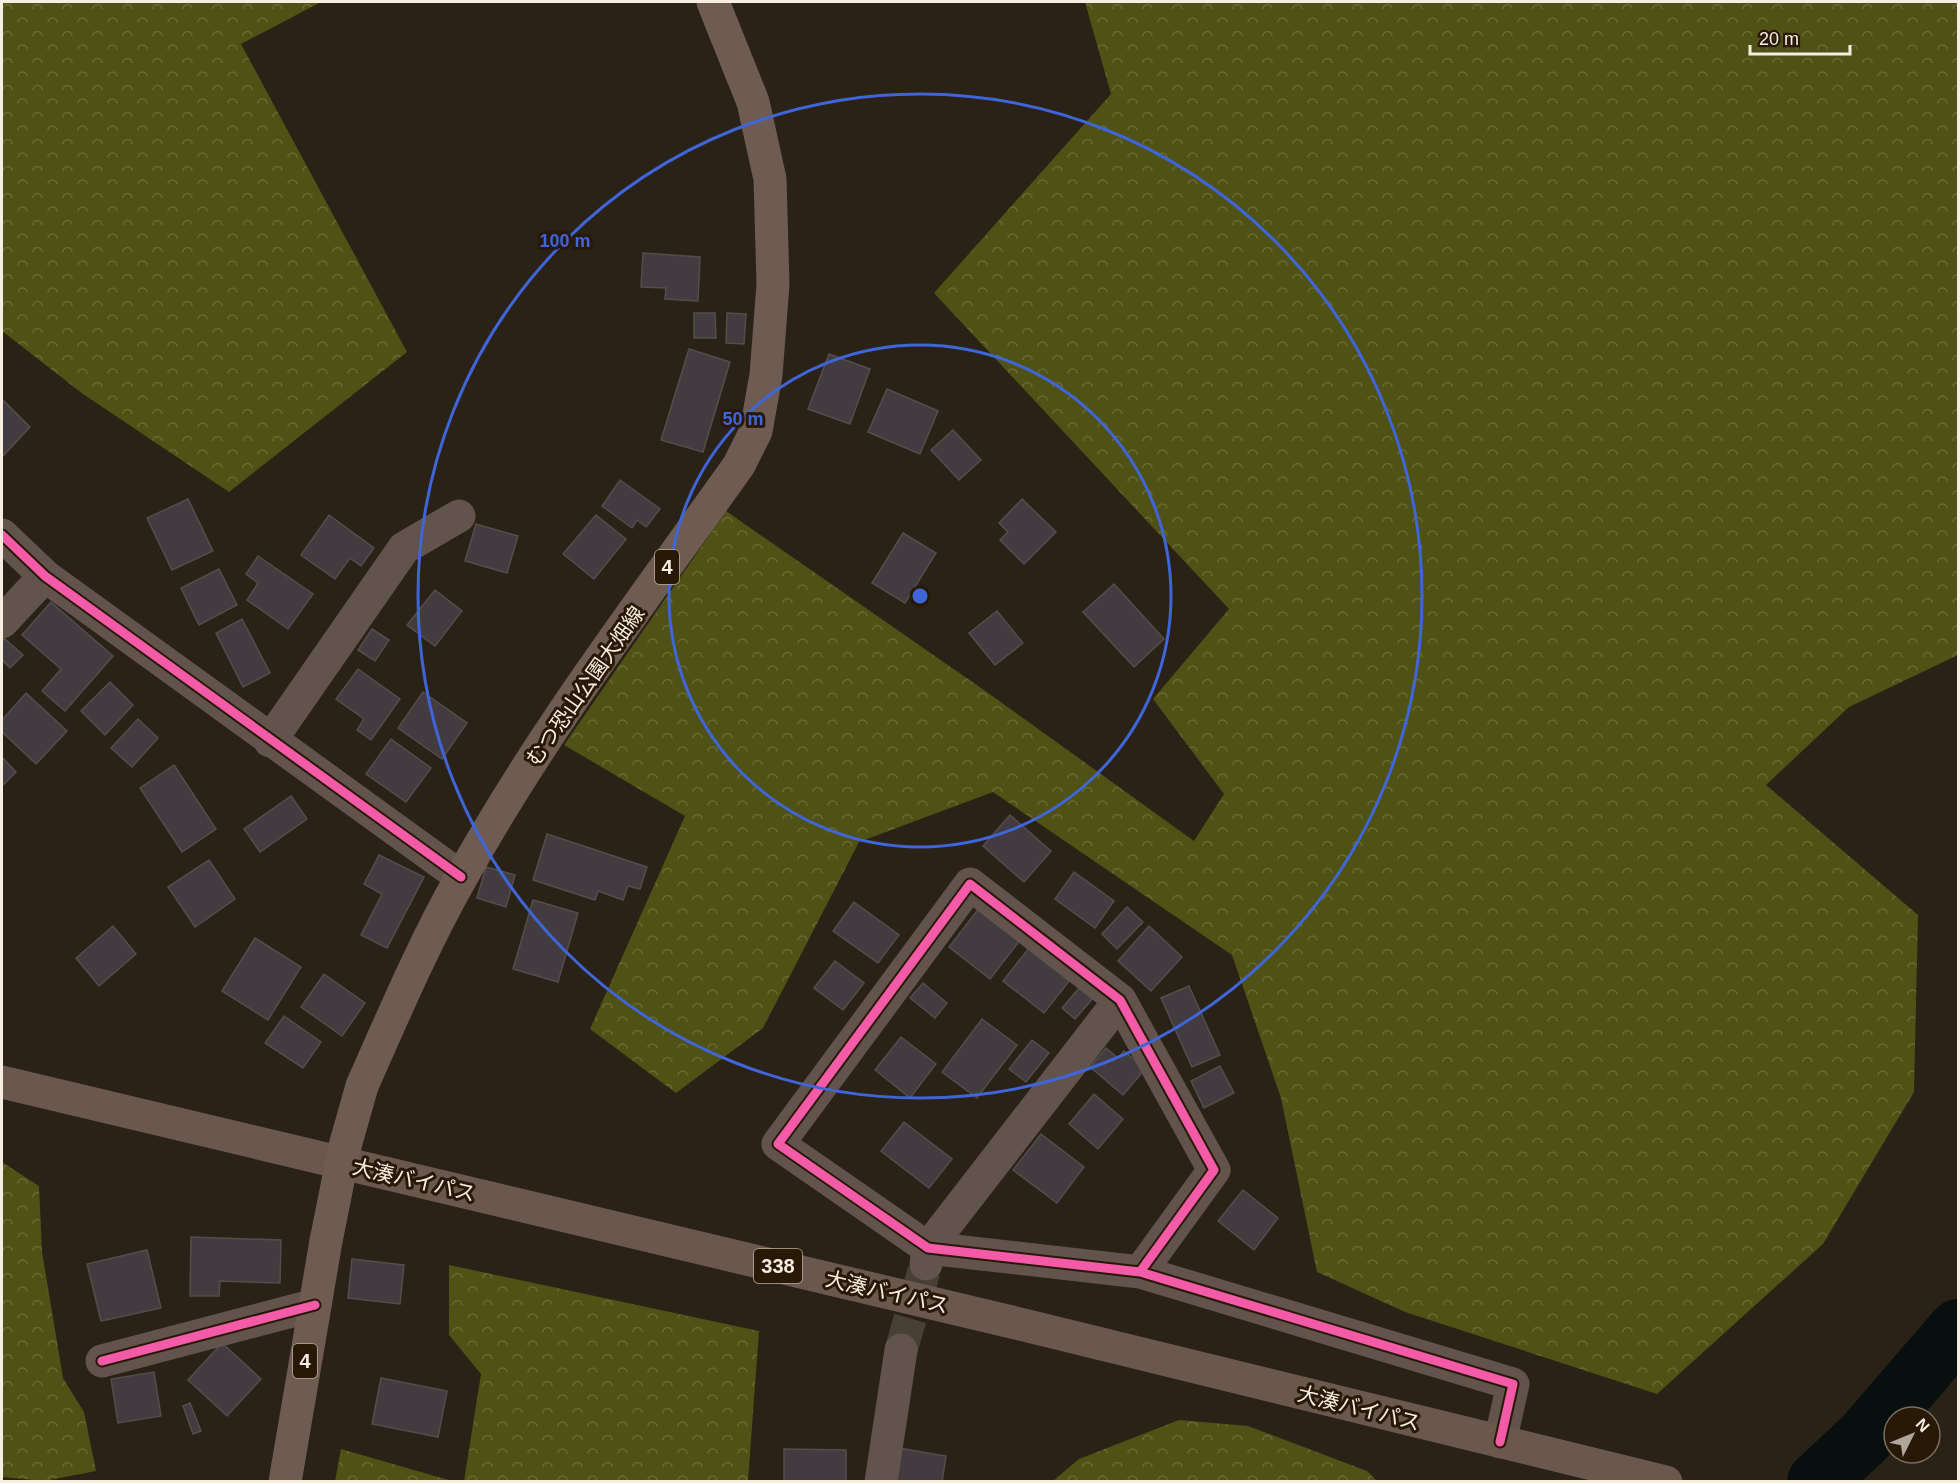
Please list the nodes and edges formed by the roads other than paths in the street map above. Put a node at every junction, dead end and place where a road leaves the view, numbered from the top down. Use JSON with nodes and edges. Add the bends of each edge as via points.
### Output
{"nodes":[{"id":1,"x":713,"y":2,"type":"edge"},
{"id":2,"x":459,"y":516,"type":"dead end"},
{"id":3,"x":2,"y":535,"type":"edge"},
{"id":4,"x":45,"y":576,"type":"junction"},
{"id":5,"x":2,"y":622,"type":"edge"},
{"id":6,"x":270,"y":741,"type":"junction"},
{"id":7,"x":461,"y":878,"type":"junction"},
{"id":8,"x":1120,"y":1000,"type":"junction"},
{"id":9,"x":2,"y":1082,"type":"edge"},
{"id":10,"x":927,"y":1256,"type":"junction"},
{"id":11,"x":1140,"y":1272,"type":"junction"},
{"id":12,"x":315,"y":1305,"type":"junction"},
{"id":13,"x":901,"y":1350,"type":"tunnel mouth"},
{"id":14,"x":102,"y":1361,"type":"dead end"},
{"id":15,"x":1500,"y":1442,"type":"junction"},
{"id":16,"x":283,"y":1481,"type":"edge"},
{"id":17,"x":881,"y":1482,"type":"edge"},
{"id":18,"x":1666,"y":1482,"type":"edge"}],
"edges":[{"from":1,"to":7,"type":"main road","name":"むつ恐山公園大畑線","number":"4","via":[[753,102],[770,179],[773,284],[766,375],[756,431],[740,465],[549,732]]},
{"from":2,"to":6,"type":"street","via":[[404,548]]},
{"from":3,"to":4,"type":"street"},
{"from":4,"to":5,"type":"street"},
{"from":4,"to":6,"type":"street"},
{"from":6,"to":7,"type":"street"},
{"from":7,"to":12,"type":"main road","name":"むつ恐山公園大畑線","number":"4","bridge":true,"via":[[407,983],[362,1086],[345,1146]]},
{"from":8,"to":10,"type":"street"},
{"from":8,"to":10,"type":"street","via":[[970,885],[778,1144]]},
{"from":8,"to":11,"type":"street","via":[[1214,1170]]},
{"from":9,"to":15,"type":"highway","name":"大湊バイパス","number":"338"},
{"from":10,"to":11,"type":"street"},
{"from":11,"to":15,"type":"street","via":[[1513,1384]]},
{"from":12,"to":14,"type":"street"},
{"from":12,"to":16,"type":"main road","number":"4"},
{"from":13,"to":17,"type":"street"},
{"from":15,"to":18,"type":"highway","name":"大湊バイパス","number":"338"}]}
